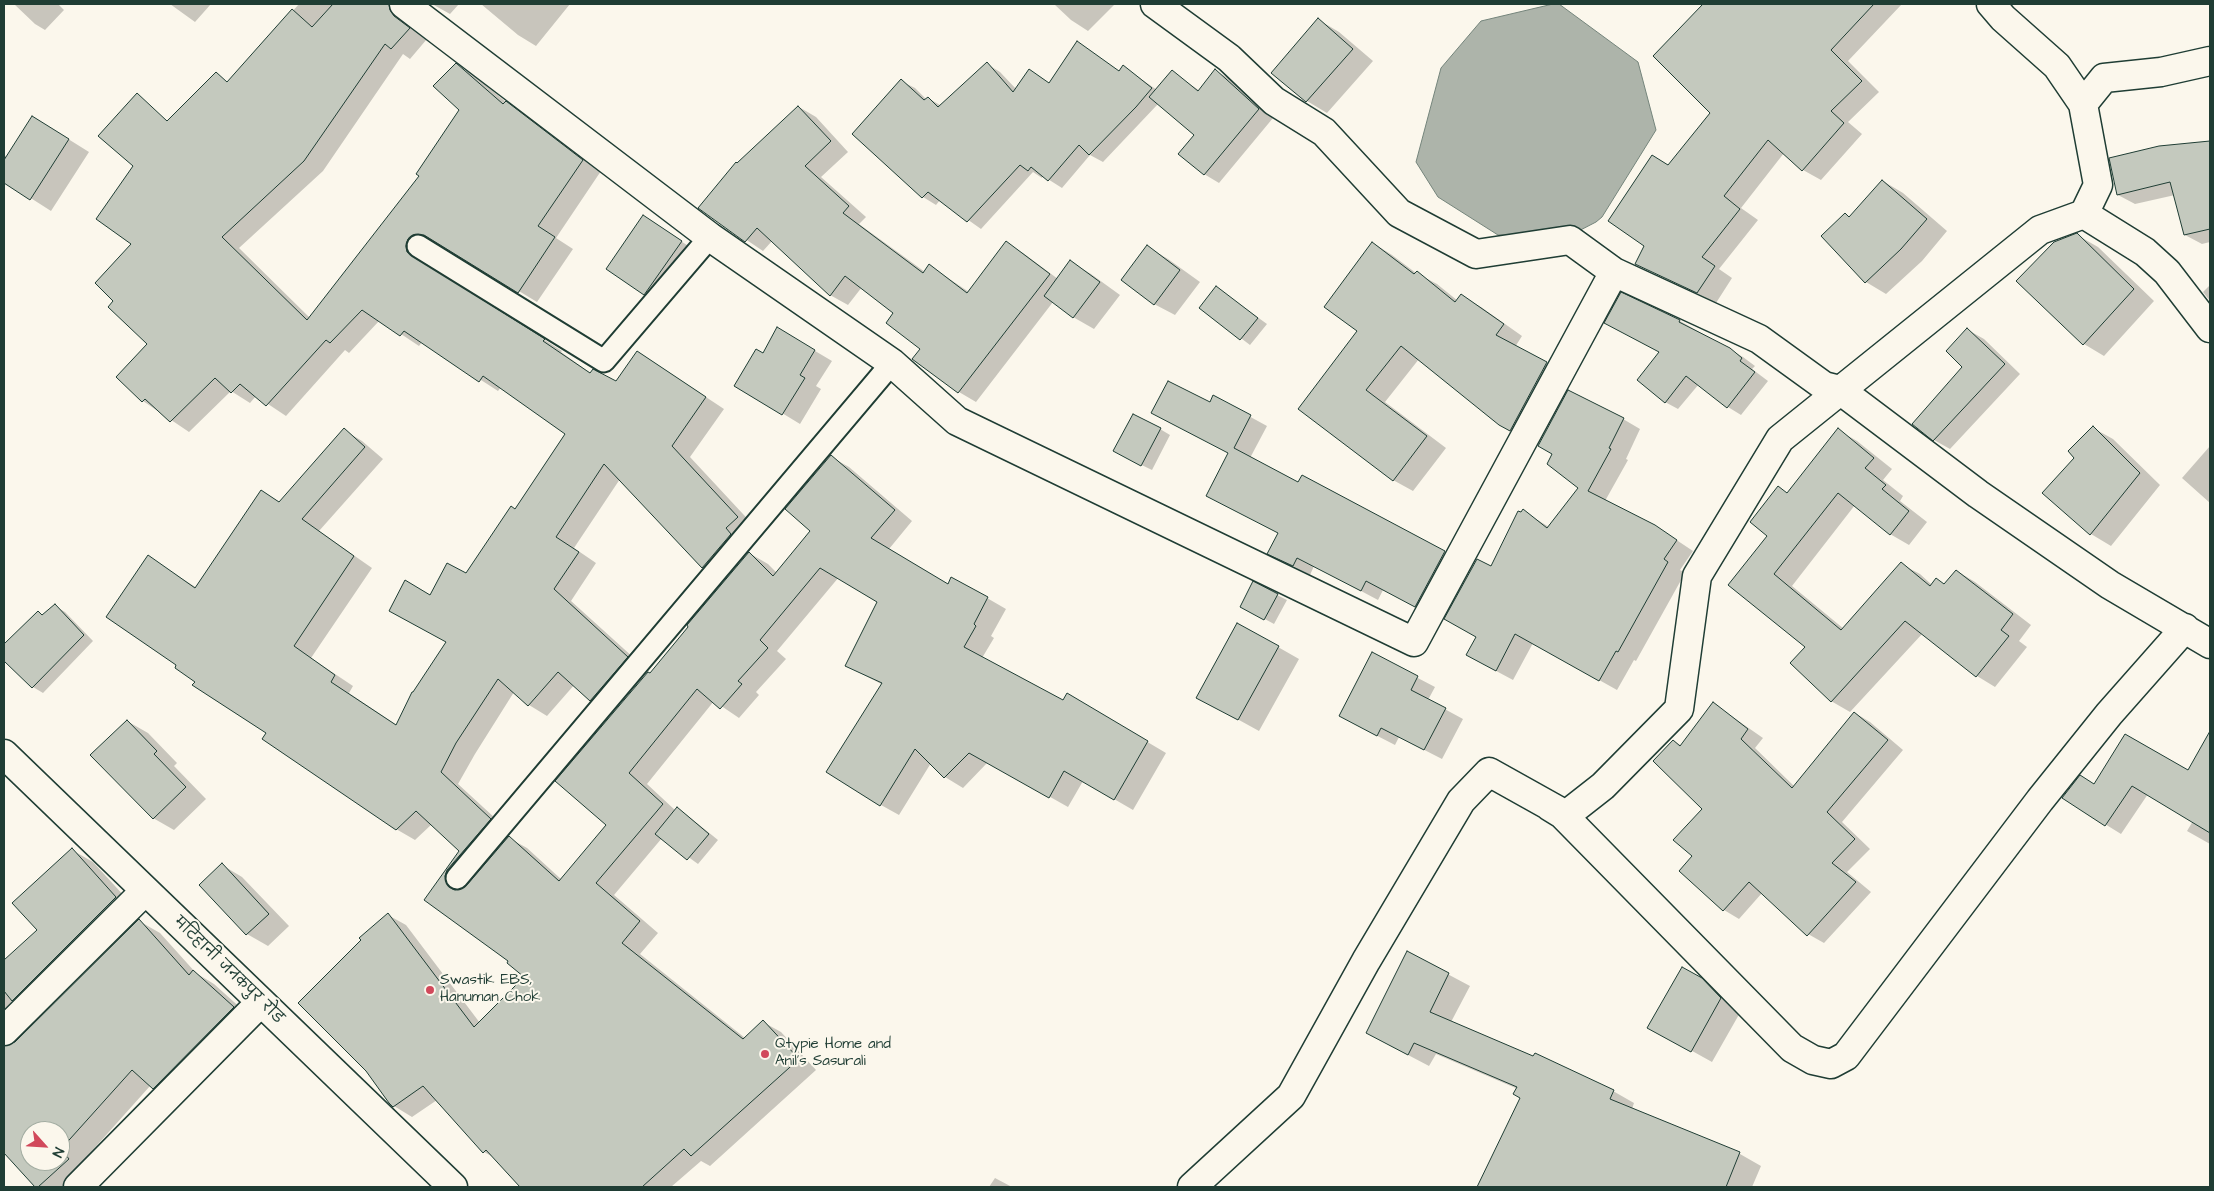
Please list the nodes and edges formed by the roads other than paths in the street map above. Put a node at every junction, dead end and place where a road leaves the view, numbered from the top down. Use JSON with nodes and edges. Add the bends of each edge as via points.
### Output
{"nodes":[{"id":1,"x":404,"y":4,"type":"edge"},
{"id":2,"x":1155,"y":4,"type":"edge"},
{"id":3,"x":1991,"y":4,"type":"edge"},
{"id":4,"x":2210,"y":61,"type":"edge"},
{"id":5,"x":2083,"y":104,"type":"junction"},
{"id":6,"x":2084,"y":214,"type":"junction"},
{"id":7,"x":710,"y":237,"type":"junction"},
{"id":8,"x":418,"y":246,"type":"dead end"},
{"id":9,"x":1614,"y":272,"type":"junction"},
{"id":10,"x":2210,"y":328,"type":"edge"},
{"id":11,"x":892,"y":363,"type":"junction"},
{"id":12,"x":1840,"y":390,"type":"junction"},
{"id":13,"x":2185,"y":628,"type":"junction"},
{"id":14,"x":2210,"y":644,"type":"edge"},
{"id":15,"x":4,"y":754,"type":"edge"},
{"id":16,"x":1489,"y":772,"type":"junction"},
{"id":17,"x":457,"y":878,"type":"dead end"},
{"id":18,"x":145,"y":892,"type":"junction"},
{"id":19,"x":260,"y":1003,"type":"junction"},
{"id":20,"x":4,"y":1031,"type":"edge"},
{"id":21,"x":78,"y":1187,"type":"edge"},
{"id":22,"x":453,"y":1187,"type":"edge"},
{"id":23,"x":1192,"y":1187,"type":"edge"}],
"edges":[{"from":1,"to":7,"type":"street"},
{"from":2,"to":9,"type":"street","via":[[1229,58],[1274,101],[1324,132],[1399,213],[1476,254],[1570,240]]},
{"from":3,"to":5,"type":"street","via":[[2056,66]]},
{"from":4,"to":5,"type":"street","via":[[2161,72],[2104,78]]},
{"from":5,"to":6,"type":"street","via":[[2098,185]]},
{"from":6,"to":10,"type":"street","via":[[2145,252],[2167,272]]},
{"from":6,"to":12,"type":"street","via":[[2040,230]]},
{"from":7,"to":8,"type":"lane","via":[[604,361]]},
{"from":7,"to":11,"type":"street"},
{"from":9,"to":11,"type":"street","via":[[1414,642],[957,421]]},
{"from":9,"to":12,"type":"street","via":[[1759,339],[1824,386]]},
{"from":11,"to":17,"type":"lane"},
{"from":12,"to":13,"type":"street","via":[[1978,494],[2110,585]]},
{"from":12,"to":16,"type":"street","via":[[1780,439],[1697,576],[1679,709],[1603,786],[1566,815]]},
{"from":13,"to":14,"type":"street"},
{"from":13,"to":16,"type":"street","via":[[2109,714],[2040,800],[1846,1056],[1831,1064],[1813,1060],[1792,1048],[1562,814]]},
{"from":15,"to":18,"type":"street","name":"मटिहानी जनकपुर रोड"},
{"from":16,"to":23,"type":"street","via":[[1461,801],[1291,1096]]},
{"from":18,"to":19,"type":"street","name":"मटिहानी जनकपुर रोड"},
{"from":18,"to":20,"type":"street"},
{"from":19,"to":21,"type":"street"},
{"from":19,"to":22,"type":"street","name":"मटिहानी जनकपुर रोड"}]}
